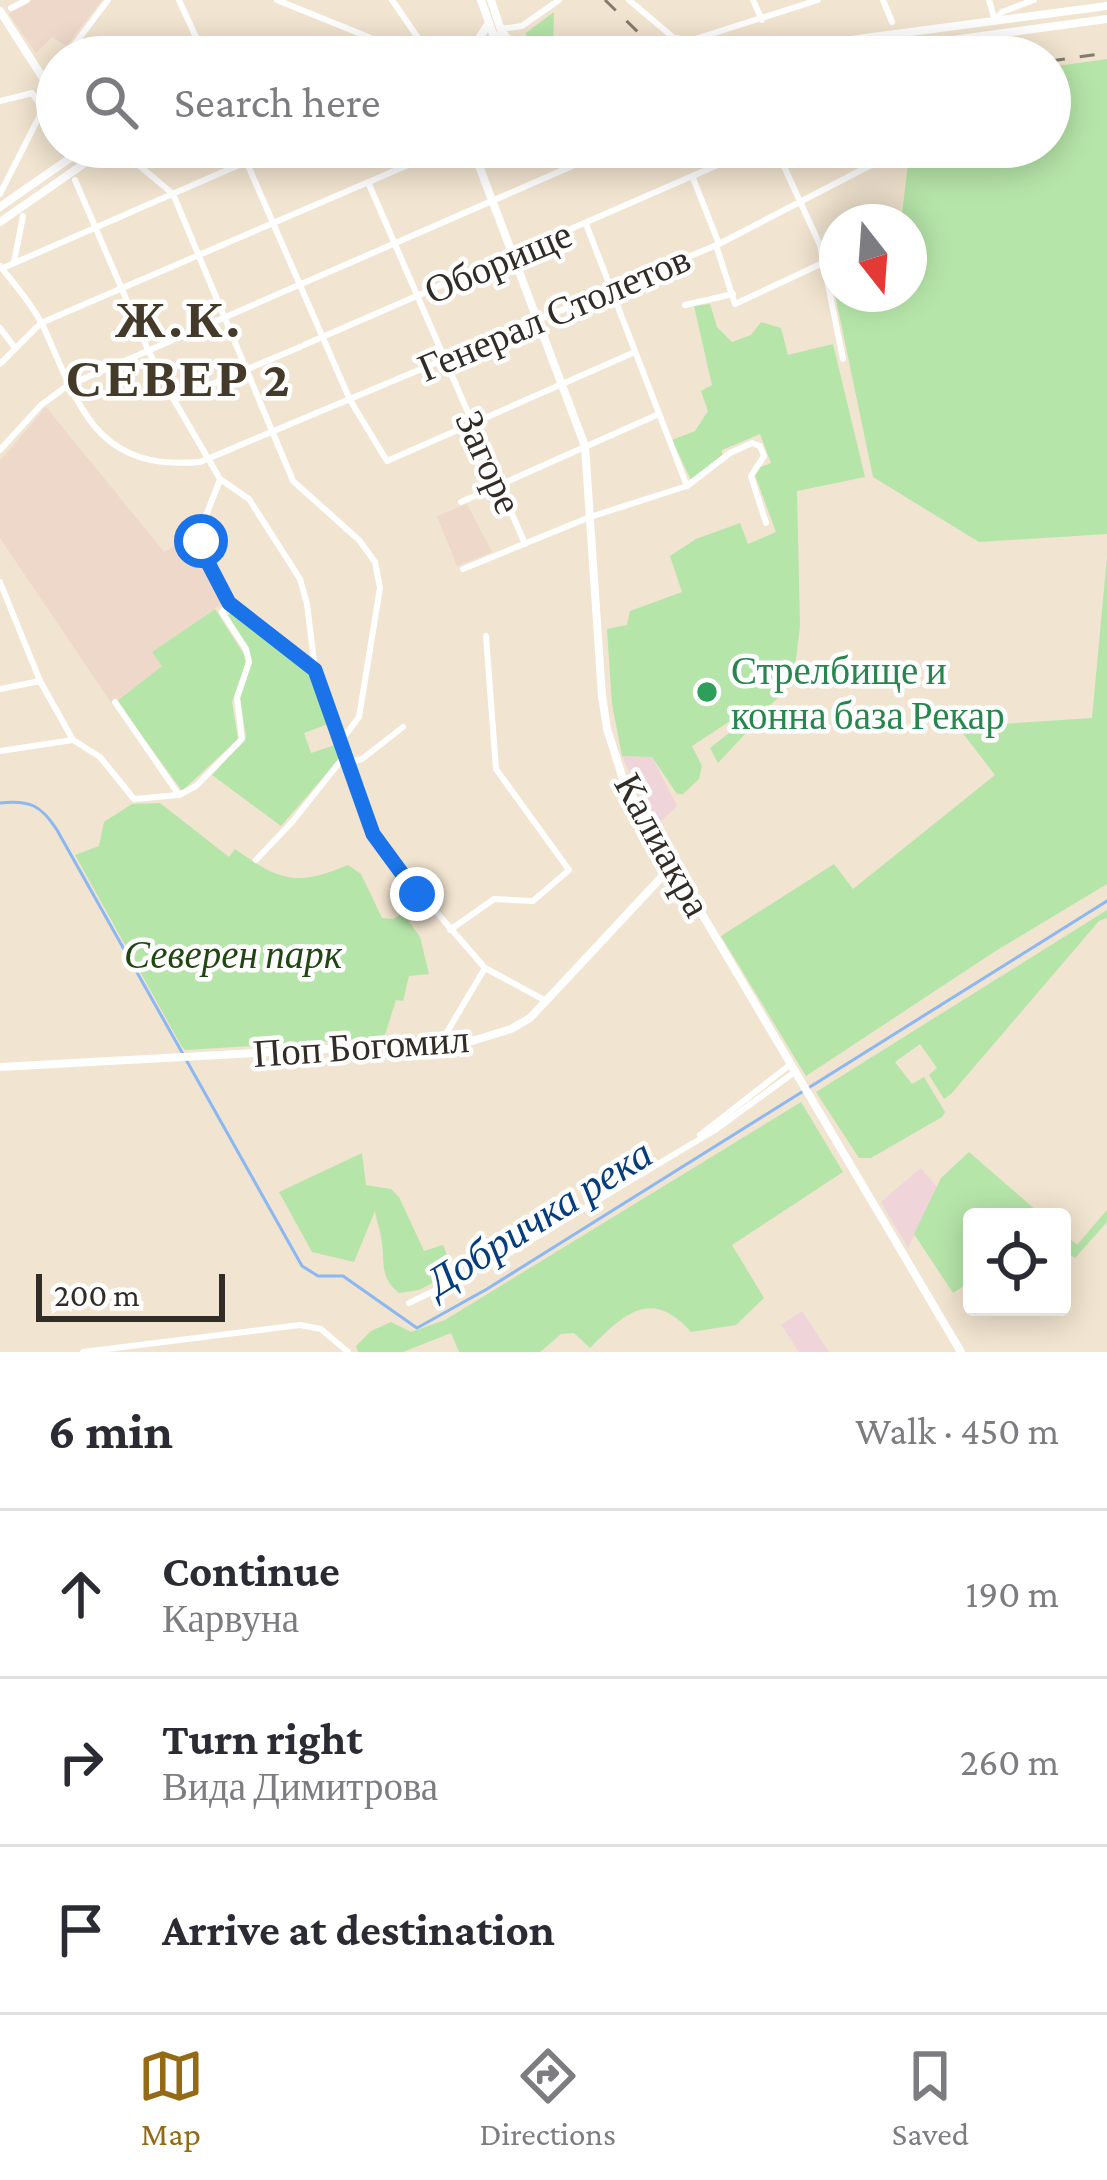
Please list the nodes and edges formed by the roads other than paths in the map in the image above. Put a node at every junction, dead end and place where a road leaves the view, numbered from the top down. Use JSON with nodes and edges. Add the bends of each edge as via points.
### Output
{"nodes":[{"id":1,"x":27,"y":0,"type":"edge"},
{"id":2,"x":109,"y":0,"type":"edge"},
{"id":3,"x":179,"y":0,"type":"edge"},
{"id":4,"x":277,"y":0,"type":"edge"},
{"id":5,"x":392,"y":0,"type":"edge"},
{"id":6,"x":481,"y":0,"type":"edge"},
{"id":7,"x":491,"y":0,"type":"edge"},
{"id":8,"x":559,"y":0,"type":"edge"},
{"id":9,"x":628,"y":0,"type":"edge"},
{"id":10,"x":753,"y":0,"type":"edge"},
{"id":11,"x":818,"y":0,"type":"edge"},
{"id":12,"x":883,"y":0,"type":"edge"},
{"id":13,"x":989,"y":0,"type":"edge"},
{"id":14,"x":1034,"y":0,"type":"edge"},
{"id":15,"x":1107,"y":6,"type":"edge"},
{"id":16,"x":5,"y":9,"type":"edge"},
{"id":17,"x":762,"y":20,"type":"junction"},
{"id":18,"x":1107,"y":20,"type":"edge"},
{"id":19,"x":995,"y":21,"type":"junction"},
{"id":20,"x":490,"y":22,"type":"junction"},
{"id":21,"x":892,"y":22,"type":"dead end"},
{"id":22,"x":501,"y":30,"type":"junction"},
{"id":23,"x":81,"y":36,"type":"edge"},
{"id":24,"x":195,"y":36,"type":"edge"},
{"id":25,"x":366,"y":36,"type":"edge"},
{"id":26,"x":416,"y":36,"type":"edge"},
{"id":27,"x":480,"y":36,"type":"edge"},
{"id":28,"x":494,"y":36,"type":"edge"},
{"id":29,"x":500,"y":36,"type":"edge"},
{"id":30,"x":505,"y":36,"type":"edge"},
{"id":31,"x":672,"y":36,"type":"edge"},
{"id":32,"x":722,"y":36,"type":"edge"},
{"id":33,"x":881,"y":36,"type":"edge"},
{"id":34,"x":992,"y":36,"type":"edge"},
{"id":35,"x":36,"y":63,"type":"edge"},
{"id":36,"x":36,"y":99,"type":"edge"},
{"id":37,"x":0,"y":101,"type":"edge"},
{"id":38,"x":36,"y":123,"type":"edge"},
{"id":39,"x":56,"y":168,"type":"edge"},
{"id":40,"x":68,"y":168,"type":"edge"},
{"id":41,"x":142,"y":168,"type":"edge"},
{"id":42,"x":232,"y":168,"type":"edge"},
{"id":43,"x":248,"y":168,"type":"edge"},
{"id":44,"x":401,"y":168,"type":"edge"},
{"id":45,"x":479,"y":168,"type":"edge"},
{"id":46,"x":567,"y":168,"type":"edge"},
{"id":47,"x":714,"y":168,"type":"edge"},
{"id":48,"x":784,"y":168,"type":"edge"},
{"id":49,"x":866,"y":168,"type":"edge"},
{"id":50,"x":693,"y":178,"type":"junction"},
{"id":51,"x":76,"y":180,"type":"dead end"},
{"id":52,"x":368,"y":182,"type":"junction"},
{"id":53,"x":0,"y":194,"type":"edge"},
{"id":54,"x":173,"y":194,"type":"junction"},
{"id":55,"x":491,"y":201,"type":"junction"},
{"id":56,"x":799,"y":204,"type":"junction"},
{"id":57,"x":0,"y":207,"type":"edge"},
{"id":58,"x":23,"y":216,"type":"dead end"},
{"id":59,"x":0,"y":222,"type":"edge"},
{"id":60,"x":272,"y":223,"type":"junction"},
{"id":61,"x":586,"y":224,"type":"junction"},
{"id":62,"x":97,"y":226,"type":"junction"},
{"id":63,"x":394,"y":243,"type":"junction"},
{"id":64,"x":717,"y":244,"type":"junction"},
{"id":65,"x":819,"y":249,"type":"edge"},
{"id":66,"x":198,"y":255,"type":"junction"},
{"id":67,"x":512,"y":256,"type":"junction"},
{"id":68,"x":14,"y":262,"type":"junction"},
{"id":69,"x":819,"y":265,"type":"edge"},
{"id":70,"x":1,"y":268,"type":"edge"},
{"id":71,"x":299,"y":283,"type":"junction"},
{"id":72,"x":611,"y":286,"type":"junction"},
{"id":73,"x":122,"y":287,"type":"junction"},
{"id":74,"x":733,"y":294,"type":"junction"},
{"id":75,"x":418,"y":296,"type":"junction"},
{"id":76,"x":685,"y":305,"type":"dead end"},
{"id":77,"x":834,"y":312,"type":"edge"},
{"id":78,"x":223,"y":317,"type":"junction"},
{"id":79,"x":536,"y":318,"type":"junction"},
{"id":80,"x":41,"y":322,"type":"junction"},
{"id":81,"x":0,"y":328,"type":"edge"},
{"id":82,"x":323,"y":338,"type":"junction"},
{"id":83,"x":15,"y":348,"type":"junction"},
{"id":84,"x":148,"y":350,"type":"junction"},
{"id":85,"x":635,"y":352,"type":"junction"},
{"id":86,"x":444,"y":358,"type":"junction"},
{"id":87,"x":843,"y":359,"type":"dead end"},
{"id":88,"x":0,"y":364,"type":"edge"},
{"id":89,"x":246,"y":370,"type":"junction"},
{"id":90,"x":561,"y":383,"type":"junction"},
{"id":91,"x":67,"y":386,"type":"junction"},
{"id":92,"x":174,"y":400,"type":"junction"},
{"id":93,"x":350,"y":400,"type":"junction"},
{"id":94,"x":659,"y":414,"type":"junction"},
{"id":95,"x":472,"y":422,"type":"junction"},
{"id":96,"x":272,"y":432,"type":"junction"},
{"id":97,"x":585,"y":446,"type":"junction"},
{"id":98,"x":0,"y":450,"type":"edge"},
{"id":99,"x":208,"y":459,"type":"junction"},
{"id":100,"x":220,"y":479,"type":"junction"},
{"id":101,"x":499,"y":484,"type":"junction"},
{"id":102,"x":687,"y":486,"type":"junction"},
{"id":103,"x":461,"y":502,"type":"dead end"},
{"id":104,"x":590,"y":517,"type":"junction"},
{"id":105,"x":766,"y":523,"type":"dead end"},
{"id":106,"x":525,"y":544,"type":"junction"},
{"id":107,"x":463,"y":568,"type":"dead end"},
{"id":108,"x":0,"y":582,"type":"edge"},
{"id":109,"x":229,"y":603,"type":"junction"},
{"id":110,"x":486,"y":636,"type":"dead end"},
{"id":111,"x":315,"y":670,"type":"junction"},
{"id":112,"x":40,"y":681,"type":"junction"},
{"id":113,"x":0,"y":689,"type":"edge"},
{"id":114,"x":115,"y":702,"type":"dead end"},
{"id":115,"x":403,"y":727,"type":"dead end"},
{"id":116,"x":73,"y":740,"type":"junction"},
{"id":117,"x":341,"y":741,"type":"junction"},
{"id":118,"x":0,"y":751,"type":"edge"},
{"id":119,"x":348,"y":758,"type":"junction"},
{"id":120,"x":179,"y":795,"type":"junction"},
{"id":121,"x":256,"y":860,"type":"dead end"},
{"id":122,"x":670,"y":867,"type":"junction"},
{"id":123,"x":450,"y":930,"type":"junction"},
{"id":124,"x":485,"y":968,"type":"junction"},
{"id":125,"x":547,"y":1001,"type":"junction"},
{"id":126,"x":441,"y":1042,"type":"junction"},
{"id":127,"x":0,"y":1067,"type":"edge"},
{"id":128,"x":794,"y":1067,"type":"junction"},
{"id":129,"x":409,"y":1303,"type":"dead end"},
{"id":130,"x":346,"y":1350,"type":"edge"},
{"id":131,"x":83,"y":1352,"type":"edge"},
{"id":132,"x":961,"y":1352,"type":"edge"}],
"edges":[{"from":1,"to":16,"type":"street"},
{"from":2,"to":23,"type":"street"},
{"from":3,"to":24,"type":"street"},
{"from":4,"to":25,"type":"street"},
{"from":5,"to":26,"type":"street"},
{"from":6,"to":20,"type":"street"},
{"from":7,"to":22,"type":"street"},
{"from":8,"to":22,"type":"street","via":[[522,26]]},
{"from":9,"to":31,"type":"street"},
{"from":10,"to":17,"type":"street"},
{"from":11,"to":17,"type":"street"},
{"from":12,"to":21,"type":"street"},
{"from":13,"to":19,"type":"street"},
{"from":14,"to":19,"type":"street"},
{"from":15,"to":19,"type":"street"},
{"from":16,"to":35,"type":"street"},
{"from":17,"to":32,"type":"street"},
{"from":18,"to":34,"type":"street"},
{"from":19,"to":33,"type":"street"},
{"from":20,"to":22,"type":"street"},
{"from":20,"to":27,"type":"street"},
{"from":20,"to":28,"type":"street"},
{"from":22,"to":29,"type":"street"},
{"from":22,"to":30,"type":"street"},
{"from":36,"to":37,"type":"street","via":[[32,93]]},
{"from":38,"to":53,"type":"street"},
{"from":39,"to":57,"type":"street"},
{"from":40,"to":59,"type":"street"},
{"from":41,"to":54,"type":"street"},
{"from":42,"to":54,"type":"street"},
{"from":43,"to":60,"type":"street"},
{"from":44,"to":52,"type":"street"},
{"from":45,"to":55,"type":"street","name":"Калиакра"},
{"from":46,"to":55,"type":"street"},
{"from":47,"to":50,"type":"street","name":"Оборище"},
{"from":48,"to":56,"type":"street"},
{"from":49,"to":56,"type":"street","name":"Генерал Столетов"},
{"from":50,"to":61,"type":"street","name":"Оборище"},
{"from":50,"to":64,"type":"street"},
{"from":51,"to":62,"type":"street"},
{"from":52,"to":60,"type":"street"},
{"from":52,"to":63,"type":"street","name":"Загоре"},
{"from":54,"to":62,"type":"street"},
{"from":54,"to":66,"type":"street"},
{"from":55,"to":63,"type":"street"},
{"from":55,"to":67,"type":"street","name":"Калиакра"},
{"from":56,"to":64,"type":"street","name":"Генерал Столетов"},
{"from":56,"to":65,"type":"street"},
{"from":58,"to":68,"type":"street"},
{"from":60,"to":66,"type":"street"},
{"from":60,"to":71,"type":"street"},
{"from":61,"to":67,"type":"street","name":"Оборище"},
{"from":61,"to":72,"type":"street"},
{"from":62,"to":68,"type":"street"},
{"from":62,"to":73,"type":"street"},
{"from":63,"to":71,"type":"street"},
{"from":63,"to":75,"type":"street","name":"Загоре"},
{"from":64,"to":72,"type":"street","name":"Генерал Столетов"},
{"from":64,"to":74,"type":"street"},
{"from":66,"to":73,"type":"street"},
{"from":66,"to":78,"type":"street"},
{"from":67,"to":75,"type":"street","name":"Оборище"},
{"from":67,"to":79,"type":"street","name":"Калиакра"},
{"from":68,"to":70,"type":"street"},
{"from":69,"to":74,"type":"street","via":[[735,304]]},
{"from":70,"to":80,"type":"street"},
{"from":71,"to":78,"type":"street"},
{"from":71,"to":82,"type":"street"},
{"from":72,"to":79,"type":"street","name":"Генерал Столетов"},
{"from":72,"to":85,"type":"street"},
{"from":73,"to":80,"type":"street"},
{"from":73,"to":84,"type":"street"},
{"from":74,"to":76,"type":"street"},
{"from":75,"to":82,"type":"street","name":"Оборище"},
{"from":75,"to":86,"type":"street","name":"Загоре"},
{"from":77,"to":87,"type":"street"},
{"from":78,"to":84,"type":"street"},
{"from":78,"to":89,"type":"street"},
{"from":79,"to":86,"type":"street","name":"Генерал Столетов"},
{"from":79,"to":90,"type":"street","name":"Калиакра"},
{"from":80,"to":83,"type":"street"},
{"from":80,"to":91,"type":"street"},
{"from":81,"to":83,"type":"street"},
{"from":82,"to":89,"type":"street","name":"Оборище"},
{"from":82,"to":93,"type":"street"},
{"from":83,"to":88,"type":"street"},
{"from":84,"to":91,"type":"street"},
{"from":84,"to":92,"type":"street"},
{"from":85,"to":90,"type":"street"},
{"from":85,"to":94,"type":"street"},
{"from":86,"to":93,"type":"street","name":"Генерал Столетов"},
{"from":86,"to":95,"type":"street","name":"Загоре"},
{"from":89,"to":92,"type":"street","name":"Оборище"},
{"from":89,"to":96,"type":"street"},
{"from":90,"to":95,"type":"street"},
{"from":90,"to":97,"type":"street","name":"Калиакра"},
{"from":91,"to":98,"type":"street"},
{"from":91,"to":99,"type":"street","via":[[83,416],[121,448],[169,463]]},
{"from":92,"to":99,"type":"street"},
{"from":93,"to":95,"type":"street","via":[[387,461]]},
{"from":93,"to":96,"type":"street","name":"Генерал Столетов"},
{"from":94,"to":97,"type":"street"},
{"from":94,"to":102,"type":"street"},
{"from":95,"to":101,"type":"street","name":"Загоре"},
{"from":96,"to":99,"type":"street","name":"Генерал Столетов"},
{"from":96,"to":117,"type":"street","via":[[299,490],[369,551],[379,575],[359,717]]},
{"from":97,"to":101,"type":"street"},
{"from":97,"to":104,"type":"street","name":"Калиакра"},
{"from":99,"to":100,"type":"street"},
{"from":100,"to":109,"type":"street","via":[[201,544]]},
{"from":100,"to":111,"type":"street","via":[[249,499],[300,579]]},
{"from":101,"to":103,"type":"street"},
{"from":101,"to":106,"type":"street","name":"Загоре"},
{"from":102,"to":104,"type":"street"},
{"from":102,"to":105,"type":"street","via":[[756,443],[763,460],[751,476]]},
{"from":104,"to":106,"type":"street"},
{"from":104,"to":122,"type":"street","name":"Калиакра","via":[[607,729],[624,782]]},
{"from":106,"to":107,"type":"street"},
{"from":108,"to":112,"type":"street"},
{"from":109,"to":111,"type":"street"},
{"from":109,"to":120,"type":"street","via":[[222,612],[250,662],[237,698],[242,739]]},
{"from":110,"to":123,"type":"street","via":[[496,770],[569,870],[533,901],[494,899]]},
{"from":111,"to":117,"type":"street"},
{"from":112,"to":113,"type":"street"},
{"from":112,"to":116,"type":"street"},
{"from":114,"to":120,"type":"street"},
{"from":115,"to":119,"type":"street","via":[[362,758]]},
{"from":116,"to":118,"type":"street"},
{"from":116,"to":120,"type":"street","via":[[100,757],[134,799]]},
{"from":117,"to":119,"type":"street"},
{"from":119,"to":121,"type":"street"},
{"from":119,"to":123,"type":"street","via":[[379,846]]},
{"from":122,"to":125,"type":"street","name":"Поп Богомил"},
{"from":122,"to":128,"type":"street","name":"Калиакра"},
{"from":123,"to":124,"type":"street"},
{"from":124,"to":125,"type":"street"},
{"from":124,"to":126,"type":"street"},
{"from":125,"to":126,"type":"street","name":"Поп Богомил","via":[[511,1029]]},
{"from":126,"to":127,"type":"street","name":"Поп Богомил"},
{"from":128,"to":129,"type":"street","via":[[698,1137],[496,1261]]},
{"from":128,"to":132,"type":"street","name":"Калиакра"},
{"from":130,"to":131,"type":"street","via":[[321,1329],[300,1325]]}]}
